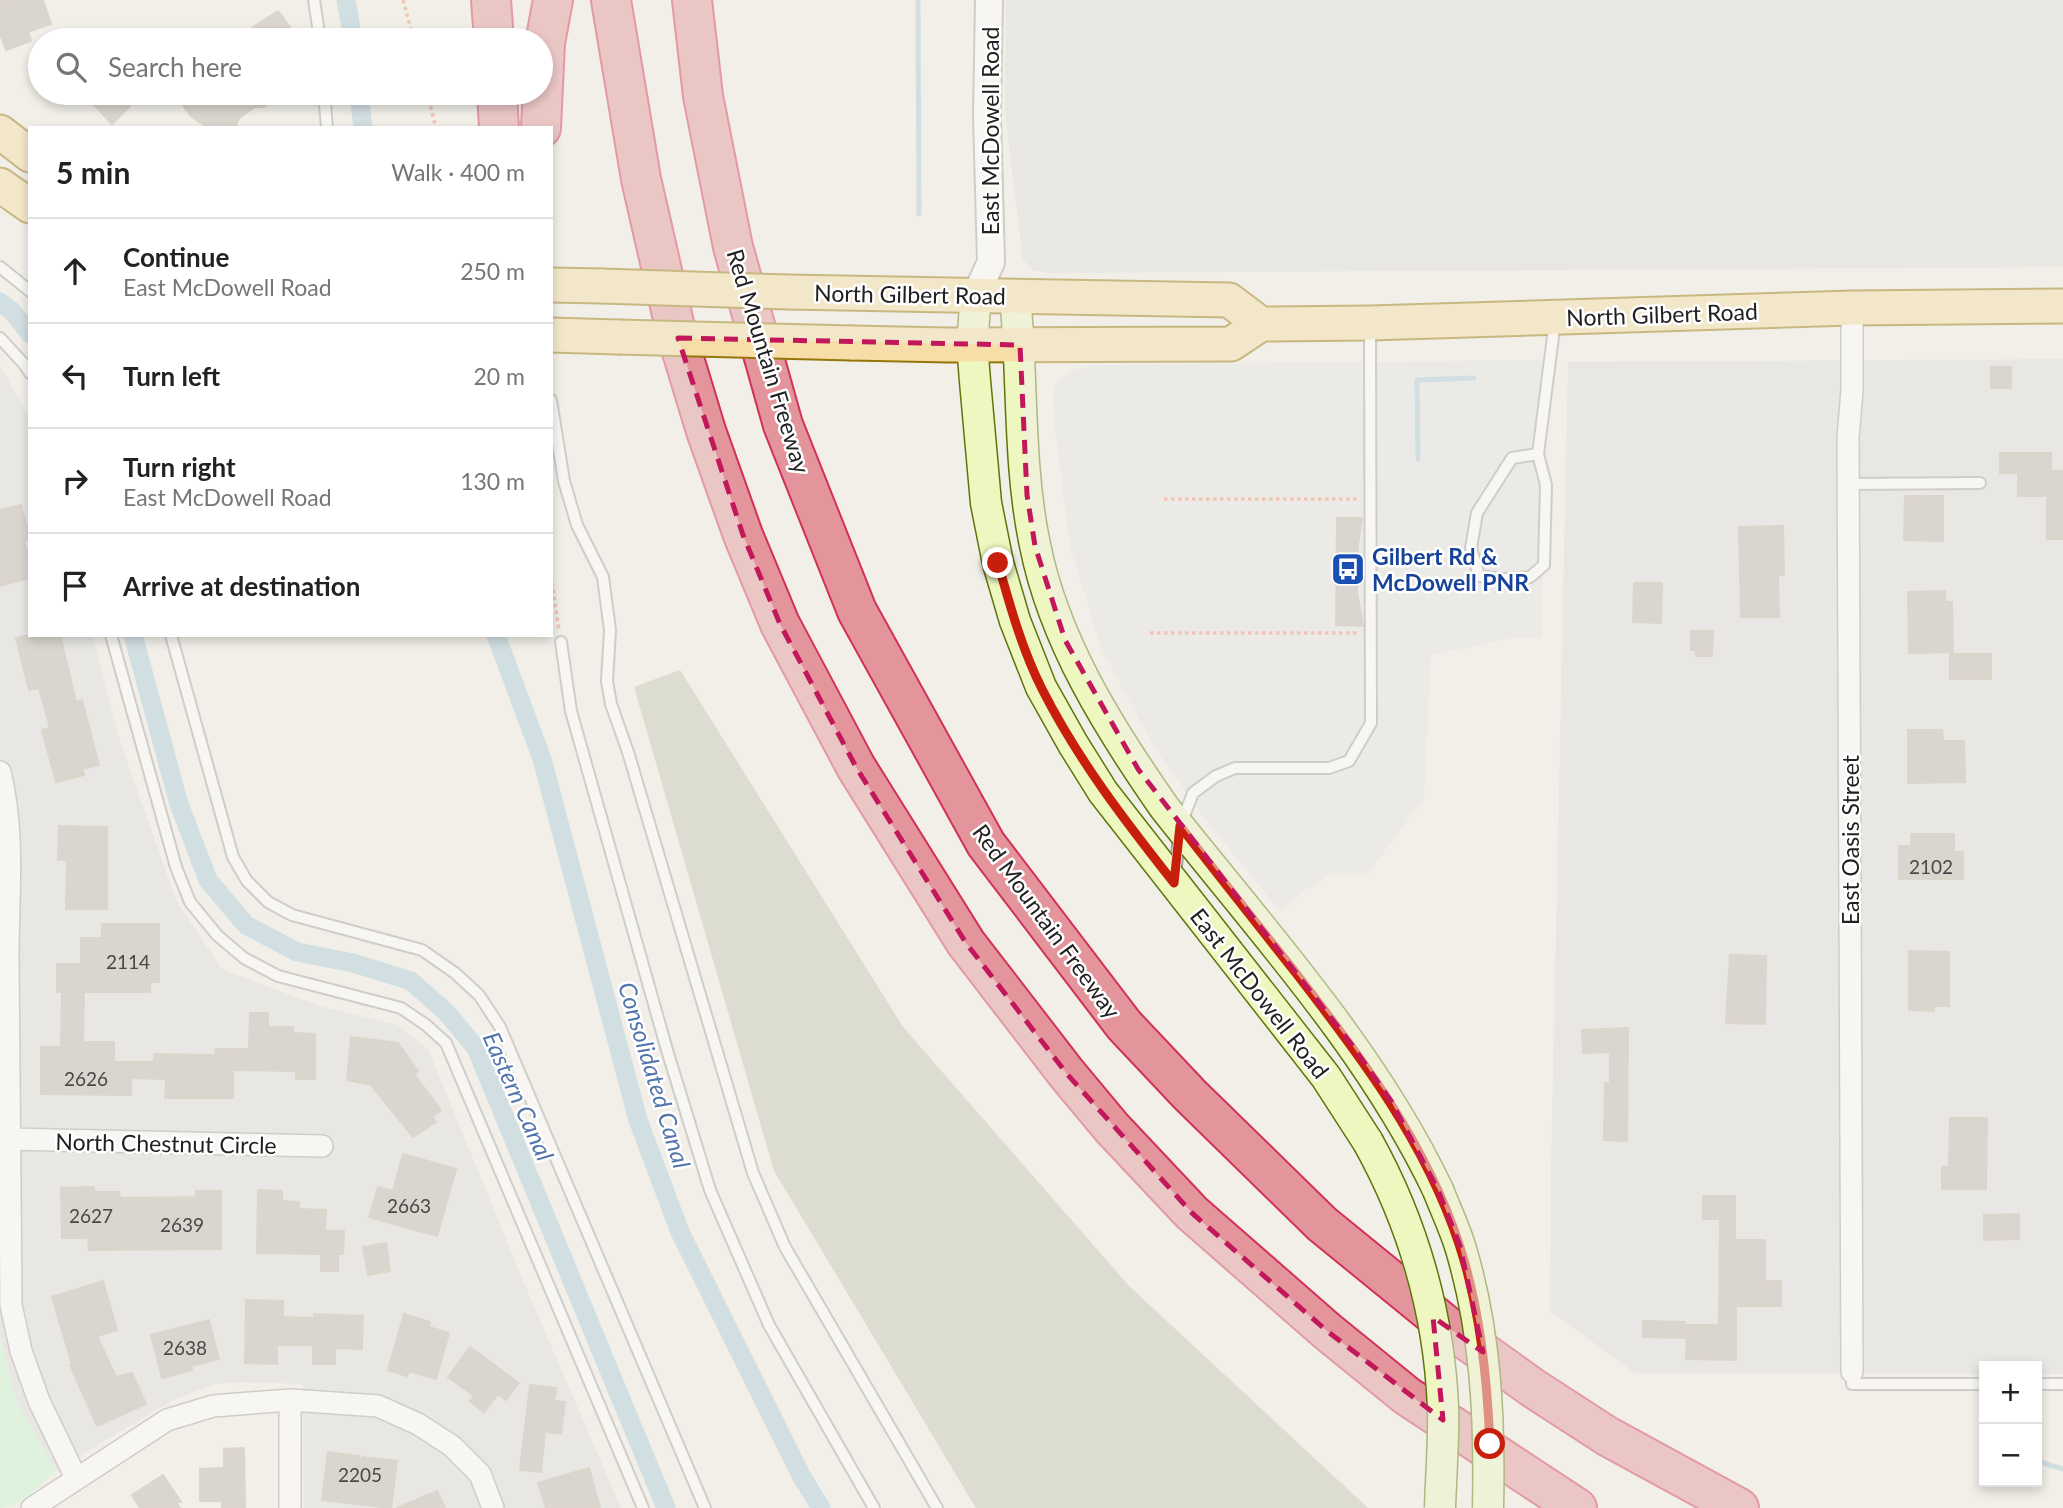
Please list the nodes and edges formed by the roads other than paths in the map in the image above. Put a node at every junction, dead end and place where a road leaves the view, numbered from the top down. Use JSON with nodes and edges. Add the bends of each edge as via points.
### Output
{"nodes":[{"id":1,"x":314,"y":0,"type":"edge"},
{"id":2,"x":491,"y":0,"type":"edge"},
{"id":3,"x":553,"y":0,"type":"edge"},
{"id":4,"x":611,"y":0,"type":"edge"},
{"id":5,"x":692,"y":0,"type":"edge"},
{"id":6,"x":989,"y":0,"type":"edge"},
{"id":7,"x":318,"y":28,"type":"edge"},
{"id":8,"x":493,"y":28,"type":"edge"},
{"id":9,"x":548,"y":28,"type":"edge"},
{"id":10,"x":325,"y":105,"type":"edge"},
{"id":11,"x":498,"y":105,"type":"edge"},
{"id":12,"x":542,"y":105,"type":"edge"},
{"id":13,"x":327,"y":126,"type":"edge"},
{"id":14,"x":499,"y":126,"type":"edge"},
{"id":15,"x":541,"y":126,"type":"edge"},
{"id":16,"x":0,"y":132,"type":"edge"},
{"id":17,"x":28,"y":153,"type":"edge"},
{"id":18,"x":0,"y":185,"type":"edge"},
{"id":19,"x":28,"y":205,"type":"edge"},
{"id":20,"x":991,"y":262,"type":"junction"},
{"id":21,"x":0,"y":267,"type":"edge"},
{"id":22,"x":553,"y":285,"type":"edge"},
{"id":23,"x":28,"y":289,"type":"edge"},
{"id":24,"x":975,"y":295,"type":"junction"},
{"id":25,"x":1015,"y":295,"type":"junction"},
{"id":26,"x":2063,"y":306,"type":"edge"},
{"id":27,"x":1853,"y":308,"type":"junction"},
{"id":28,"x":1555,"y":318,"type":"junction"},
{"id":29,"x":1370,"y":323,"type":"junction"},
{"id":30,"x":1261,"y":324,"type":"junction"},
{"id":31,"x":553,"y":335,"type":"edge"},
{"id":32,"x":0,"y":338,"type":"edge"},
{"id":33,"x":972,"y":344,"type":"junction"},
{"id":34,"x":1020,"y":345,"type":"junction"},
{"id":35,"x":28,"y":370,"type":"edge"},
{"id":36,"x":553,"y":412,"type":"edge"},
{"id":37,"x":1538,"y":454,"type":"junction"},
{"id":38,"x":1980,"y":483,"type":"dead end"},
{"id":39,"x":1848,"y":484,"type":"junction"},
{"id":40,"x":112,"y":637,"type":"edge"},
{"id":41,"x":172,"y":637,"type":"edge"},
{"id":42,"x":561,"y":642,"type":"road end"},
{"id":43,"x":0,"y":772,"type":"edge"},
{"id":44,"x":1180,"y":826,"type":"junction"},
{"id":45,"x":1174,"y":883,"type":"junction"},
{"id":46,"x":4,"y":925,"type":"edge"},
{"id":47,"x":10,"y":1139,"type":"junction"},
{"id":48,"x":322,"y":1146,"type":"dead end"},
{"id":49,"x":1852,"y":1372,"type":"joint"},
{"id":50,"x":1979,"y":1384,"type":"edge"},
{"id":51,"x":2042,"y":1384,"type":"edge"},
{"id":52,"x":2063,"y":1384,"type":"edge"},
{"id":53,"x":290,"y":1400,"type":"junction"},
{"id":54,"x":76,"y":1478,"type":"junction"},
{"id":55,"x":32,"y":1508,"type":"edge"},
{"id":56,"x":290,"y":1508,"type":"edge"},
{"id":57,"x":493,"y":1508,"type":"edge"},
{"id":58,"x":643,"y":1508,"type":"edge"},
{"id":59,"x":705,"y":1508,"type":"edge"},
{"id":60,"x":874,"y":1508,"type":"edge"},
{"id":61,"x":937,"y":1508,"type":"edge"},
{"id":62,"x":1440,"y":1508,"type":"edge"},
{"id":63,"x":1488,"y":1508,"type":"edge"},
{"id":64,"x":1577,"y":1508,"type":"edge"},
{"id":65,"x":1738,"y":1508,"type":"edge"}],
"edges":[{"from":1,"to":7,"type":"lane"},
{"from":2,"to":8,"type":"highway"},
{"from":3,"to":9,"type":"highway"},
{"from":4,"to":64,"type":"highway","via":[[641,179],[676,332],[743,535],[780,624],[856,767],[947,913],[1067,1074],[1192,1213],[1407,1396]]},
{"from":5,"to":65,"type":"highway","name":"Red Mountain Freeway","via":[[703,96],[733,247],[783,425],[857,611],[986,844],[1124,1025],[1322,1224],[1452,1330],[1533,1388],[1607,1436]]},
{"from":6,"to":20,"type":"street","name":"East McDowell Road"},
{"from":10,"to":13,"type":"lane"},
{"from":11,"to":14,"type":"highway"},
{"from":12,"to":15,"type":"highway"},
{"from":16,"to":17,"type":"main road"},
{"from":18,"to":19,"type":"main road"},
{"from":20,"to":24,"type":"street","name":"East McDowell Road"},
{"from":20,"to":25,"type":"street","name":"East McDowell Road"},
{"from":21,"to":23,"type":"lane"},
{"from":22,"to":24,"type":"main road","name":"North Gilbert Road","bridge":true},
{"from":24,"to":25,"type":"main road","name":"North Gilbert Road"},
{"from":24,"to":33,"type":"main road","name":"East McDowell Road"},
{"from":25,"to":30,"type":"main road","name":"North Gilbert Road","via":[[1229,300]]},
{"from":25,"to":34,"type":"main road","name":"East McDowell Road"},
{"from":26,"to":27,"type":"main road","name":"North Gilbert Road"},
{"from":27,"to":28,"type":"main road","name":"North Gilbert Road"},
{"from":27,"to":39,"type":"street","name":"East Oasis Street"},
{"from":28,"to":29,"type":"main road","name":"North Gilbert Road"},
{"from":28,"to":37,"type":"lane"},
{"from":29,"to":30,"type":"main road","name":"North Gilbert Road"},
{"from":29,"to":44,"type":"lane","via":[[1371,723],[1349,761],[1329,768],[1235,768],[1216,776],[1193,793]]},
{"from":30,"to":34,"type":"main road","via":[[1231,344]]},
{"from":31,"to":33,"type":"main road","bridge":true},
{"from":32,"to":35,"type":"lane"},
{"from":33,"to":34,"type":"main road"},
{"from":33,"to":45,"type":"main road","name":"East McDowell Road","via":[[986,503],[1015,621],[1041,687],[1073,744],[1103,792]]},
{"from":34,"to":44,"type":"main road","name":"East McDowell Road","via":[[1027,495],[1050,602],[1110,723]]},
{"from":36,"to":61,"type":"lane","via":[[577,526],[603,577],[610,630],[607,681],[611,705],[753,1173],[785,1247]]},
{"from":37,"to":37,"type":"lane","via":[[1546,485],[1545,565],[1530,577],[1479,576],[1471,548],[1477,513],[1512,458]]},
{"from":38,"to":39,"type":"lane"},
{"from":39,"to":49,"type":"street","name":"East Oasis Street"},
{"from":40,"to":58,"type":"lane","via":[[176,867],[190,902],[217,935],[244,958],[278,976],[401,1008],[446,1043]]},
{"from":41,"to":59,"type":"lane","via":[[233,857],[247,881],[268,902],[292,915],[422,950],[479,995],[500,1027]]},
{"from":42,"to":60,"type":"lane","via":[[570,711],[710,1190],[769,1325]]},
{"from":43,"to":46,"type":"street","via":[[11,849]]},
{"from":44,"to":45,"type":"lane"},
{"from":44,"to":63,"type":"main road","name":"East McDowell Road","bridge":true,"via":[[1352,1045],[1391,1101],[1438,1190],[1460,1246],[1484,1358],[1490,1444]]},
{"from":45,"to":62,"type":"main road","name":"East McDowell Road","bridge":true,"via":[[1326,1077],[1388,1179],[1433,1312],[1443,1408]]},
{"from":46,"to":47,"type":"street"},
{"from":47,"to":48,"type":"street","name":"North Chestnut Circle"},
{"from":47,"to":54,"type":"street","via":[[13,1316],[39,1401]]},
{"from":49,"to":50,"type":"lane","via":[[1852,1384]]},
{"from":51,"to":52,"type":"lane"},
{"from":53,"to":54,"type":"street","via":[[213,1406],[167,1420]]},
{"from":53,"to":56,"type":"street"},
{"from":53,"to":57,"type":"street","via":[[378,1406],[418,1424],[452,1446],[480,1474]]},
{"from":54,"to":55,"type":"street"}]}
